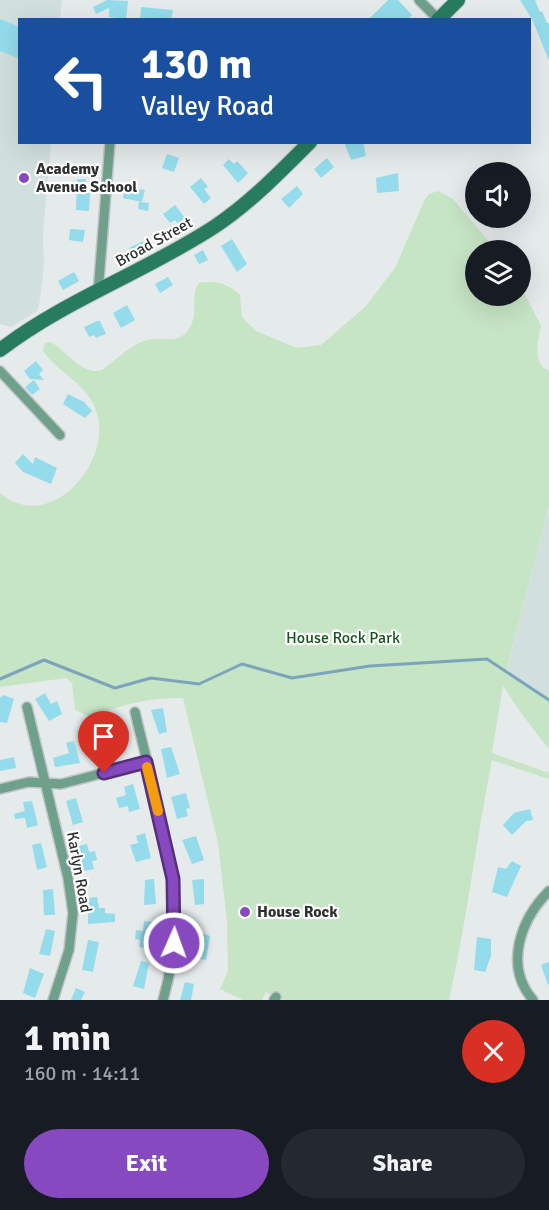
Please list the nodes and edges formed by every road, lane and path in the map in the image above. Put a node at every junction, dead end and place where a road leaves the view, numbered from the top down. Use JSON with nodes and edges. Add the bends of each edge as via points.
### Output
{"nodes":[{"id":1,"x":419,"y":0,"type":"edge"},
{"id":2,"x":458,"y":0,"type":"edge"},
{"id":3,"x":437,"y":18,"type":"edge"},
{"id":4,"x":439,"y":18,"type":"edge"},
{"id":5,"x":110,"y":144,"type":"edge"},
{"id":6,"x":308,"y":144,"type":"edge"},
{"id":7,"x":98,"y":293,"type":"junction"},
{"id":8,"x":0,"y":350,"type":"edge"},
{"id":9,"x":0,"y":371,"type":"edge"},
{"id":10,"x":60,"y":435,"type":"dead end"},
{"id":11,"x":27,"y":707,"type":"dead end"},
{"id":12,"x":135,"y":712,"type":"dead end"},
{"id":13,"x":146,"y":762,"type":"junction"},
{"id":14,"x":46,"y":782,"type":"junction"},
{"id":15,"x":0,"y":789,"type":"edge"},
{"id":16,"x":549,"y":891,"type":"edge"},
{"id":17,"x":53,"y":1000,"type":"edge"},
{"id":18,"x":163,"y":1000,"type":"edge"},
{"id":19,"x":533,"y":1000,"type":"edge"}],
"edges":[{"from":1,"to":3,"type":"street"},
{"from":2,"to":4,"type":"main road"},
{"from":5,"to":7,"type":"street"},
{"from":6,"to":7,"type":"main road","name":"Broad Street","via":[[226,219]]},
{"from":7,"to":8,"type":"main road","name":"Broad Street"},
{"from":9,"to":10,"type":"street"},
{"from":11,"to":14,"type":"street","name":"Karlyn Road"},
{"from":12,"to":13,"type":"street"},
{"from":13,"to":14,"type":"street","via":[[61,784]]},
{"from":13,"to":18,"type":"street","via":[[175,900],[174,943]]},
{"from":14,"to":15,"type":"street"},
{"from":14,"to":17,"type":"street","name":"Karlyn Road","via":[[73,913],[69,950]]},
{"from":16,"to":19,"type":"street","via":[[534,912],[517,952],[519,978]]}]}
